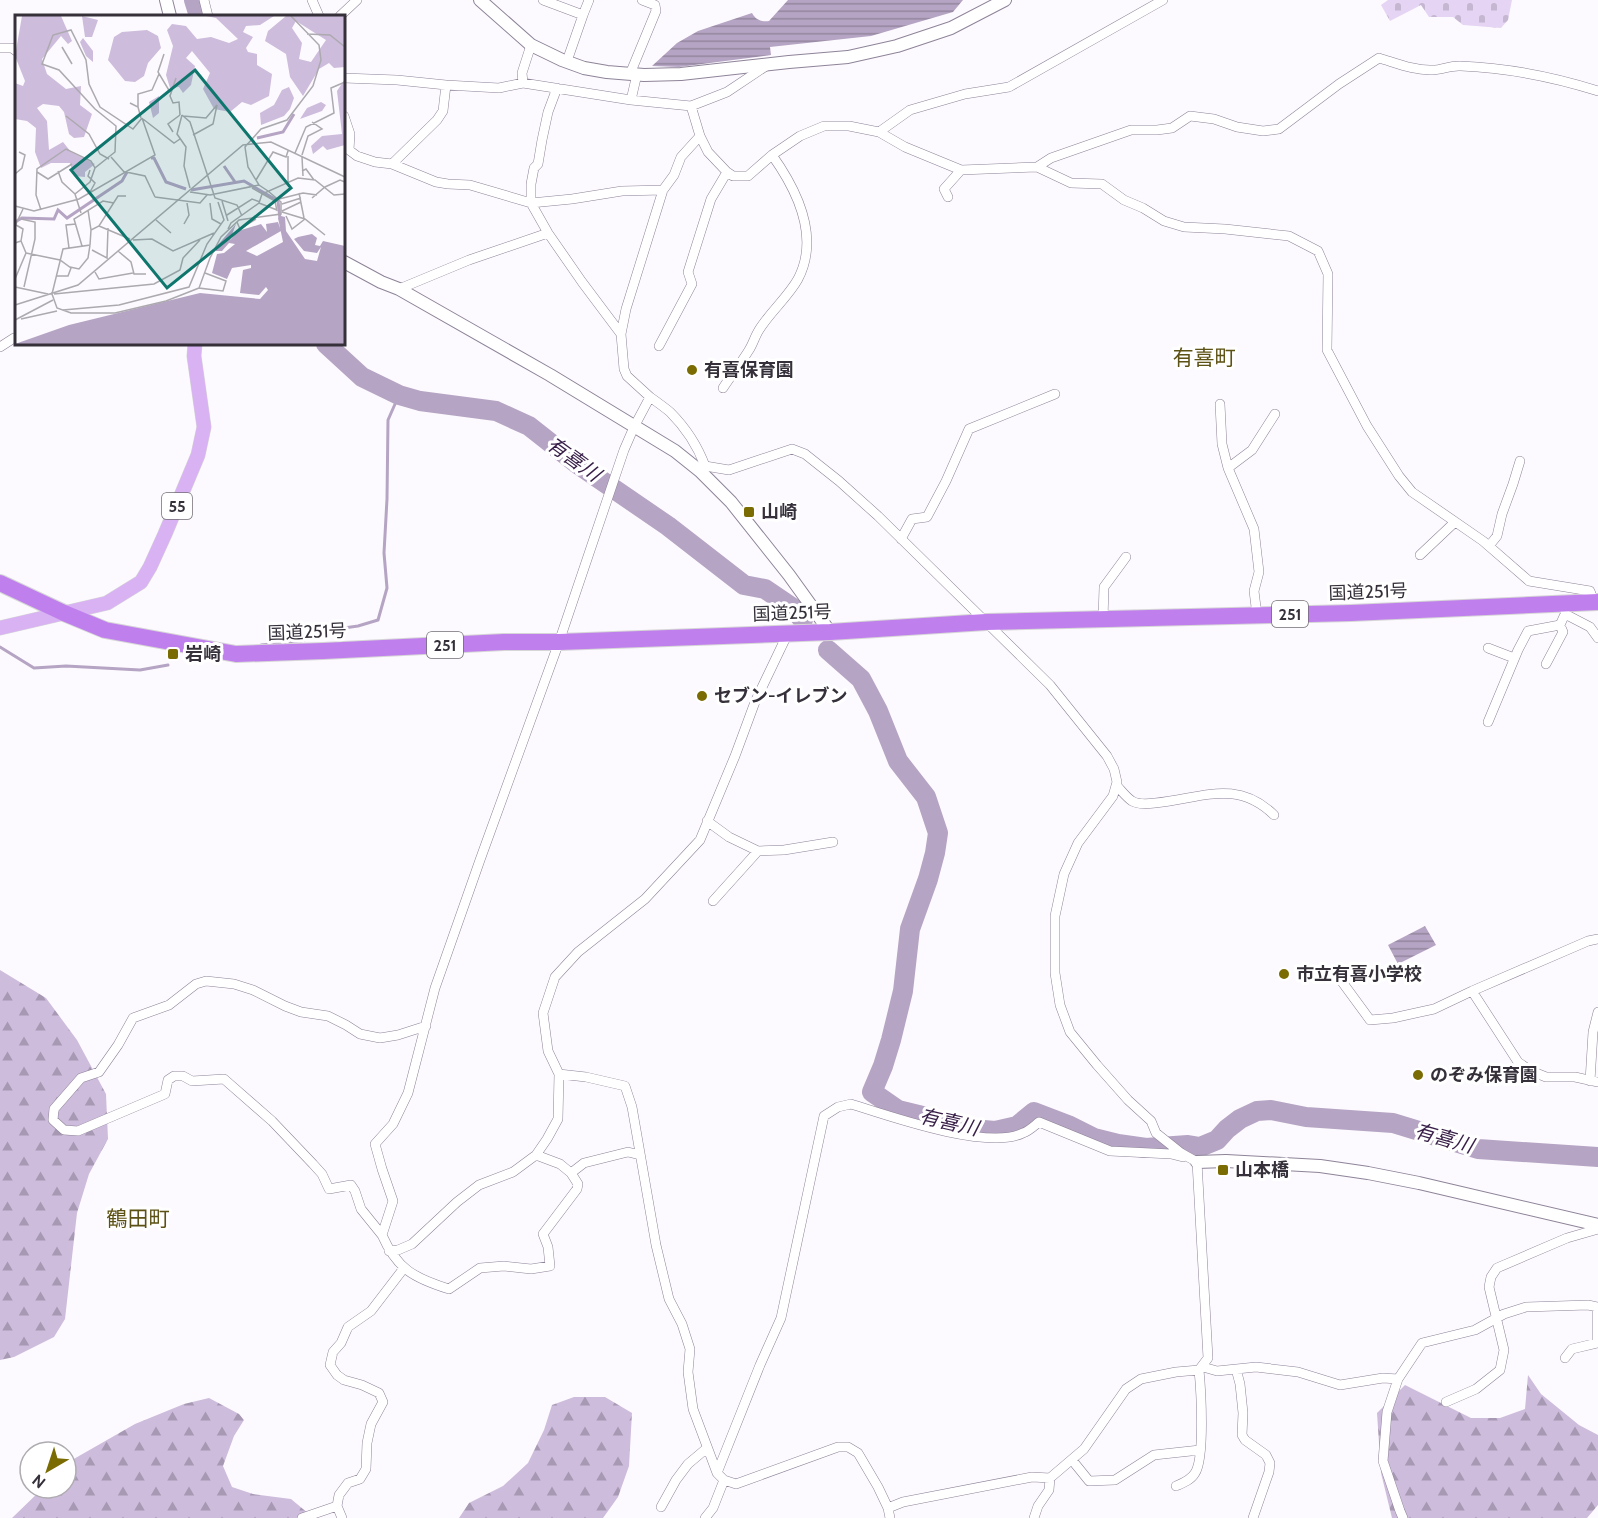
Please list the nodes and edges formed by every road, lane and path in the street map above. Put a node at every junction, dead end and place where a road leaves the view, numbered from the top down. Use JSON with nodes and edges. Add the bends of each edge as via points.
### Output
{"nodes":[{"id":1,"x":166,"y":0,"type":"edge"},
{"id":2,"x":204,"y":0,"type":"edge"},
{"id":3,"x":312,"y":0,"type":"edge"},
{"id":4,"x":357,"y":0,"type":"edge"},
{"id":5,"x":480,"y":0,"type":"edge"},
{"id":6,"x":543,"y":0,"type":"edge"},
{"id":7,"x":589,"y":0,"type":"edge"},
{"id":8,"x":642,"y":0,"type":"edge"},
{"id":9,"x":1005,"y":0,"type":"edge"},
{"id":10,"x":1163,"y":0,"type":"edge"},
{"id":11,"x":170,"y":15,"type":"edge"},
{"id":12,"x":207,"y":15,"type":"edge"},
{"id":13,"x":319,"y":15,"type":"edge"},
{"id":14,"x":341,"y":15,"type":"edge"},
{"id":15,"x":583,"y":15,"type":"junction"},
{"id":16,"x":531,"y":45,"type":"junction"},
{"id":17,"x":0,"y":48,"type":"edge"},
{"id":18,"x":15,"y":50,"type":"edge"},
{"id":19,"x":567,"y":62,"type":"junction"},
{"id":20,"x":768,"y":65,"type":"junction"},
{"id":21,"x":633,"y":74,"type":"junction"},
{"id":22,"x":345,"y":78,"type":"edge"},
{"id":23,"x":523,"y":83,"type":"junction"},
{"id":24,"x":446,"y":85,"type":"junction"},
{"id":25,"x":557,"y":88,"type":"junction"},
{"id":26,"x":1598,"y":91,"type":"edge"},
{"id":27,"x":631,"y":100,"type":"junction"},
{"id":28,"x":691,"y":106,"type":"junction"},
{"id":29,"x":345,"y":119,"type":"edge"},
{"id":30,"x":879,"y":132,"type":"junction"},
{"id":31,"x":700,"y":136,"type":"junction"},
{"id":32,"x":772,"y":155,"type":"junction"},
{"id":33,"x":392,"y":164,"type":"junction"},
{"id":34,"x":1037,"y":167,"type":"junction"},
{"id":35,"x":962,"y":171,"type":"junction"},
{"id":36,"x":727,"y":172,"type":"junction"},
{"id":37,"x":663,"y":190,"type":"junction"},
{"id":38,"x":948,"y":197,"type":"dead end"},
{"id":39,"x":531,"y":203,"type":"junction"},
{"id":40,"x":548,"y":233,"type":"junction"},
{"id":41,"x":345,"y":263,"type":"edge"},
{"id":42,"x":399,"y":289,"type":"junction"},
{"id":43,"x":621,"y":334,"type":"junction"},
{"id":44,"x":15,"y":338,"type":"edge"},
{"id":45,"x":195,"y":345,"type":"edge"},
{"id":46,"x":660,"y":346,"type":"dead end"},
{"id":47,"x":0,"y":347,"type":"edge"},
{"id":48,"x":723,"y":388,"type":"dead end"},
{"id":49,"x":1055,"y":394,"type":"dead end"},
{"id":50,"x":650,"y":397,"type":"junction"},
{"id":51,"x":1220,"y":404,"type":"dead end"},
{"id":52,"x":1275,"y":414,"type":"dead end"},
{"id":53,"x":634,"y":427,"type":"junction"},
{"id":54,"x":1520,"y":461,"type":"dead end"},
{"id":55,"x":1228,"y":468,"type":"junction"},
{"id":56,"x":703,"y":469,"type":"junction"},
{"id":57,"x":1455,"y":522,"type":"junction"},
{"id":58,"x":901,"y":539,"type":"junction"},
{"id":59,"x":1489,"y":546,"type":"junction"},
{"id":60,"x":1420,"y":555,"type":"dead end"},
{"id":61,"x":1126,"y":557,"type":"dead end"},
{"id":62,"x":0,"y":584,"type":"edge"},
{"id":63,"x":1596,"y":602,"type":"edge"},
{"id":64,"x":1565,"y":609,"type":"junction"},
{"id":65,"x":64,"y":613,"type":"junction"},
{"id":66,"x":1257,"y":615,"type":"junction"},
{"id":67,"x":1103,"y":619,"type":"junction"},
{"id":68,"x":987,"y":622,"type":"junction"},
{"id":69,"x":1560,"y":625,"type":"junction"},
{"id":70,"x":0,"y":628,"type":"edge"},
{"id":71,"x":830,"y":632,"type":"junction"},
{"id":72,"x":788,"y":633,"type":"junction"},
{"id":73,"x":1598,"y":638,"type":"edge"},
{"id":74,"x":559,"y":642,"type":"junction"},
{"id":75,"x":1488,"y":648,"type":"dead end"},
{"id":76,"x":1514,"y":658,"type":"junction"},
{"id":77,"x":1546,"y":664,"type":"dead end"},
{"id":78,"x":1488,"y":722,"type":"dead end"},
{"id":79,"x":1116,"y":785,"type":"junction"},
{"id":80,"x":1274,"y":815,"type":"dead end"},
{"id":81,"x":707,"y":821,"type":"junction"},
{"id":82,"x":833,"y":842,"type":"dead end"},
{"id":83,"x":758,"y":851,"type":"junction"},
{"id":84,"x":713,"y":901,"type":"dead end"},
{"id":85,"x":1598,"y":939,"type":"edge"},
{"id":86,"x":1337,"y":975,"type":"dead end"},
{"id":87,"x":1472,"y":991,"type":"junction"},
{"id":88,"x":1598,"y":1012,"type":"edge"},
{"id":89,"x":426,"y":1026,"type":"junction"},
{"id":90,"x":559,"y":1074,"type":"junction"},
{"id":91,"x":1594,"y":1081,"type":"edge"},
{"id":92,"x":536,"y":1155,"type":"junction"},
{"id":93,"x":640,"y":1155,"type":"junction"},
{"id":94,"x":1197,"y":1162,"type":"junction"},
{"id":95,"x":571,"y":1173,"type":"junction"},
{"id":96,"x":1598,"y":1227,"type":"edge"},
{"id":97,"x":382,"y":1235,"type":"junction"},
{"id":98,"x":389,"y":1251,"type":"junction"},
{"id":99,"x":404,"y":1268,"type":"junction"},
{"id":100,"x":1597,"y":1307,"type":"edge"},
{"id":101,"x":1497,"y":1318,"type":"junction"},
{"id":102,"x":1565,"y":1358,"type":"dead end"},
{"id":103,"x":1201,"y":1369,"type":"junction"},
{"id":104,"x":1236,"y":1369,"type":"junction"},
{"id":105,"x":1398,"y":1379,"type":"junction"},
{"id":106,"x":1446,"y":1402,"type":"dead end"},
{"id":107,"x":706,"y":1448,"type":"junction"},
{"id":108,"x":1200,"y":1450,"type":"junction"},
{"id":109,"x":1072,"y":1460,"type":"junction"},
{"id":110,"x":717,"y":1473,"type":"junction"},
{"id":111,"x":1050,"y":1478,"type":"junction"},
{"id":112,"x":724,"y":1480,"type":"junction"},
{"id":113,"x":1176,"y":1486,"type":"dead end"},
{"id":114,"x":337,"y":1506,"type":"junction"},
{"id":115,"x":662,"y":1507,"type":"dead end"},
{"id":116,"x":889,"y":1513,"type":"edge"},
{"id":117,"x":1399,"y":1516,"type":"edge"},
{"id":118,"x":302,"y":1518,"type":"edge"},
{"id":119,"x":342,"y":1518,"type":"edge"},
{"id":120,"x":705,"y":1518,"type":"edge"},
{"id":121,"x":1034,"y":1518,"type":"edge"},
{"id":122,"x":1253,"y":1518,"type":"edge"}],
"edges":[{"from":1,"to":11,"type":"street"},
{"from":2,"to":12,"type":"street"},
{"from":3,"to":13,"type":"street"},
{"from":4,"to":14,"type":"street"},
{"from":5,"to":16,"type":"street"},
{"from":6,"to":15,"type":"street"},
{"from":7,"to":15,"type":"street"},
{"from":8,"to":21,"type":"street","via":[[655,5],[656,11]]},
{"from":9,"to":20,"type":"street","via":[[951,28],[897,46],[848,57]]},
{"from":10,"to":30,"type":"street","via":[[1009,87],[965,94],[910,110]]},
{"from":15,"to":19,"type":"street"},
{"from":16,"to":19,"type":"street"},
{"from":16,"to":23,"type":"street","via":[[522,73]]},
{"from":17,"to":18,"type":"street"},
{"from":19,"to":21,"type":"street"},
{"from":20,"to":21,"type":"street","via":[[681,74]]},
{"from":20,"to":28,"type":"street","via":[[727,92]]},
{"from":21,"to":27,"type":"street"},
{"from":22,"to":24,"type":"street"},
{"from":23,"to":24,"type":"street","via":[[499,88]]},
{"from":23,"to":25,"type":"street"},
{"from":24,"to":33,"type":"street","via":[[443,111],[437,120]]},
{"from":25,"to":27,"type":"street"},
{"from":25,"to":39,"type":"street","via":[[534,168]]},
{"from":26,"to":34,"type":"street","via":[[1499,69],[1457,65],[1423,70],[1378,58],[1279,129],[1263,131],[1190,116],[1172,128],[1131,130],[1051,158]]},
{"from":27,"to":28,"type":"street"},
{"from":28,"to":31,"type":"street"},
{"from":29,"to":33,"type":"street","via":[[350,134],[349,150],[375,162]]},
{"from":30,"to":32,"type":"street","via":[[824,126]]},
{"from":30,"to":35,"type":"street"},
{"from":31,"to":36,"type":"street","via":[[708,152]]},
{"from":31,"to":37,"type":"street","via":[[681,157]]},
{"from":32,"to":36,"type":"street","via":[[748,176]]},
{"from":32,"to":48,"type":"street","via":[[800,204],[807,231],[807,256],[798,280],[759,330]]},
{"from":33,"to":39,"type":"street","via":[[436,182],[470,184]]},
{"from":34,"to":35,"type":"street"},
{"from":34,"to":57,"type":"street","via":[[1071,183],[1102,184],[1124,200],[1184,227],[1288,236],[1318,251],[1328,274],[1327,350],[1347,390],[1412,492]]},
{"from":35,"to":38,"type":"street","via":[[944,189]]},
{"from":36,"to":46,"type":"street","via":[[711,199],[688,272],[692,284]]},
{"from":37,"to":39,"type":"street","via":[[622,191]]},
{"from":37,"to":43,"type":"street"},
{"from":39,"to":40,"type":"street"},
{"from":40,"to":42,"type":"street"},
{"from":40,"to":43,"type":"street"},
{"from":41,"to":42,"type":"street"},
{"from":42,"to":53,"type":"street"},
{"from":43,"to":50,"type":"street","via":[[627,376]]},
{"from":44,"to":47,"type":"street"},
{"from":45,"to":65,"type":"main road","number":"55","via":[[204,427],[198,455],[150,567],[141,582],[107,603]]},
{"from":49,"to":58,"type":"street","via":[[969,429],[927,517],[912,519]]},
{"from":50,"to":53,"type":"street"},
{"from":50,"to":56,"type":"street","via":[[670,412],[690,438]]},
{"from":51,"to":55,"type":"street"},
{"from":52,"to":55,"type":"street","via":[[1252,450]]},
{"from":53,"to":56,"type":"street"},
{"from":53,"to":74,"type":"street"},
{"from":54,"to":59,"type":"street","via":[[1497,536]]},
{"from":55,"to":66,"type":"street","via":[[1254,529],[1259,572],[1254,591]]},
{"from":56,"to":58,"type":"street","via":[[729,470],[792,449],[806,454],[839,481]]},
{"from":56,"to":71,"type":"street"},
{"from":57,"to":59,"type":"street"},
{"from":57,"to":60,"type":"street"},
{"from":58,"to":68,"type":"street"},
{"from":59,"to":63,"type":"street","via":[[1529,581],[1590,591]]},
{"from":61,"to":67,"type":"street","via":[[1104,587]]},
{"from":62,"to":65,"type":"highway","name":"国道251号","number":"251"},
{"from":63,"to":64,"type":"highway","name":"国道251号","number":"251"},
{"from":64,"to":66,"type":"highway","name":"国道251号","number":"251"},
{"from":64,"to":69,"type":"street"},
{"from":64,"to":73,"type":"street"},
{"from":65,"to":70,"type":"main road","number":"55"},
{"from":65,"to":74,"type":"highway","name":"国道251号","number":"251","via":[[105,630],[236,654]]},
{"from":66,"to":67,"type":"highway","name":"国道251号","number":"251"},
{"from":67,"to":68,"type":"highway","name":"国道251号","number":"251"},
{"from":68,"to":71,"type":"highway","name":"国道251号","number":"251"},
{"from":68,"to":79,"type":"street","via":[[1058,694],[1107,756]]},
{"from":69,"to":76,"type":"street","via":[[1528,631]]},
{"from":69,"to":77,"type":"street","via":[[1563,632]]},
{"from":71,"to":72,"type":"highway","name":"国道251号","number":"251"},
{"from":72,"to":74,"type":"highway","name":"国道251号","number":"251"},
{"from":72,"to":81,"type":"street","via":[[755,702]]},
{"from":74,"to":89,"type":"street","via":[[435,988]]},
{"from":75,"to":76,"type":"street"},
{"from":76,"to":78,"type":"street"},
{"from":79,"to":80,"type":"street","via":[[1133,801],[1143,804],[1232,793],[1246,796]]},
{"from":79,"to":94,"type":"street","via":[[1113,796],[1078,843],[1064,874],[1055,916],[1055,973],[1060,1005],[1070,1032],[1151,1121],[1156,1133]]},
{"from":81,"to":83,"type":"street"},
{"from":81,"to":90,"type":"street","via":[[700,840],[645,899],[578,952],[555,977],[543,1013],[548,1051]]},
{"from":82,"to":83,"type":"street"},
{"from":83,"to":84,"type":"street"},
{"from":85,"to":87,"type":"street"},
{"from":86,"to":87,"type":"street","via":[[1370,1020],[1434,1009]]},
{"from":87,"to":91,"type":"street","via":[[1518,1062],[1546,1077]]},
{"from":88,"to":91,"type":"street","via":[[1593,1032]]},
{"from":89,"to":97,"type":"street","via":[[408,1093],[393,1124],[375,1144],[393,1201]]},
{"from":89,"to":97,"type":"street","via":[[380,1038],[360,1034],[328,1016],[301,1012],[253,990],[206,981],[169,1005],[133,1018],[99,1072],[81,1078],[54,1109],[53,1120],[64,1130],[78,1131],[165,1094],[168,1080],[174,1076],[192,1081],[224,1079],[272,1121],[322,1174],[329,1189],[351,1185],[361,1209]]},
{"from":90,"to":92,"type":"street","via":[[558,1119]]},
{"from":90,"to":93,"type":"street","via":[[625,1086]]},
{"from":92,"to":95,"type":"street"},
{"from":92,"to":98,"type":"street","via":[[513,1172],[479,1185],[412,1244]]},
{"from":93,"to":95,"type":"street","via":[[628,1152],[584,1162]]},
{"from":93,"to":107,"type":"street","via":[[669,1299],[690,1349],[688,1372],[693,1409]]},
{"from":94,"to":96,"type":"street","via":[[1320,1166],[1368,1173]]},
{"from":94,"to":103,"type":"street","via":[[1208,1358]]},
{"from":94,"to":110,"type":"street","via":[[1171,1154],[1110,1151],[1039,1122],[1023,1134],[985,1138],[958,1135],[851,1104],[824,1116],[781,1318]]},
{"from":95,"to":99,"type":"street","via":[[577,1189],[543,1234],[550,1266],[480,1268],[449,1289],[429,1283]]},
{"from":96,"to":101,"type":"street","via":[[1497,1268],[1489,1287]]},
{"from":97,"to":98,"type":"street"},
{"from":98,"to":99,"type":"street"},
{"from":99,"to":114,"type":"street","via":[[371,1311],[348,1327],[333,1352],[330,1365],[337,1376],[379,1393],[383,1402],[371,1424],[366,1469],[360,1479],[348,1484]]},
{"from":100,"to":101,"type":"street","via":[[1526,1307]]},
{"from":100,"to":102,"type":"street","via":[[1597,1343],[1572,1349]]},
{"from":101,"to":105,"type":"street","via":[[1475,1330],[1422,1343]]},
{"from":101,"to":106,"type":"street","via":[[1504,1350],[1500,1370],[1476,1389]]},
{"from":103,"to":104,"type":"street"},
{"from":103,"to":108,"type":"street"},
{"from":103,"to":109,"type":"street","via":[[1141,1379],[1126,1389]]},
{"from":104,"to":105,"type":"street","via":[[1298,1372],[1340,1385]]},
{"from":104,"to":122,"type":"street","via":[[1242,1435],[1270,1463]]},
{"from":105,"to":117,"type":"street","via":[[1387,1412],[1383,1461]]},
{"from":107,"to":110,"type":"street"},
{"from":107,"to":115,"type":"street","via":[[676,1480]]},
{"from":108,"to":109,"type":"street","via":[[1154,1455],[1115,1480],[1104,1481],[1089,1481]]},
{"from":108,"to":113,"type":"street","via":[[1197,1472]]},
{"from":109,"to":111,"type":"street"},
{"from":110,"to":112,"type":"street"},
{"from":111,"to":116,"type":"street","via":[[1032,1477],[903,1502]]},
{"from":111,"to":121,"type":"street","via":[[1049,1490]]},
{"from":112,"to":116,"type":"street","via":[[736,1484],[837,1447],[849,1447],[858,1453]]},
{"from":112,"to":120,"type":"street"},
{"from":114,"to":118,"type":"street"},
{"from":114,"to":119,"type":"street"}]}
